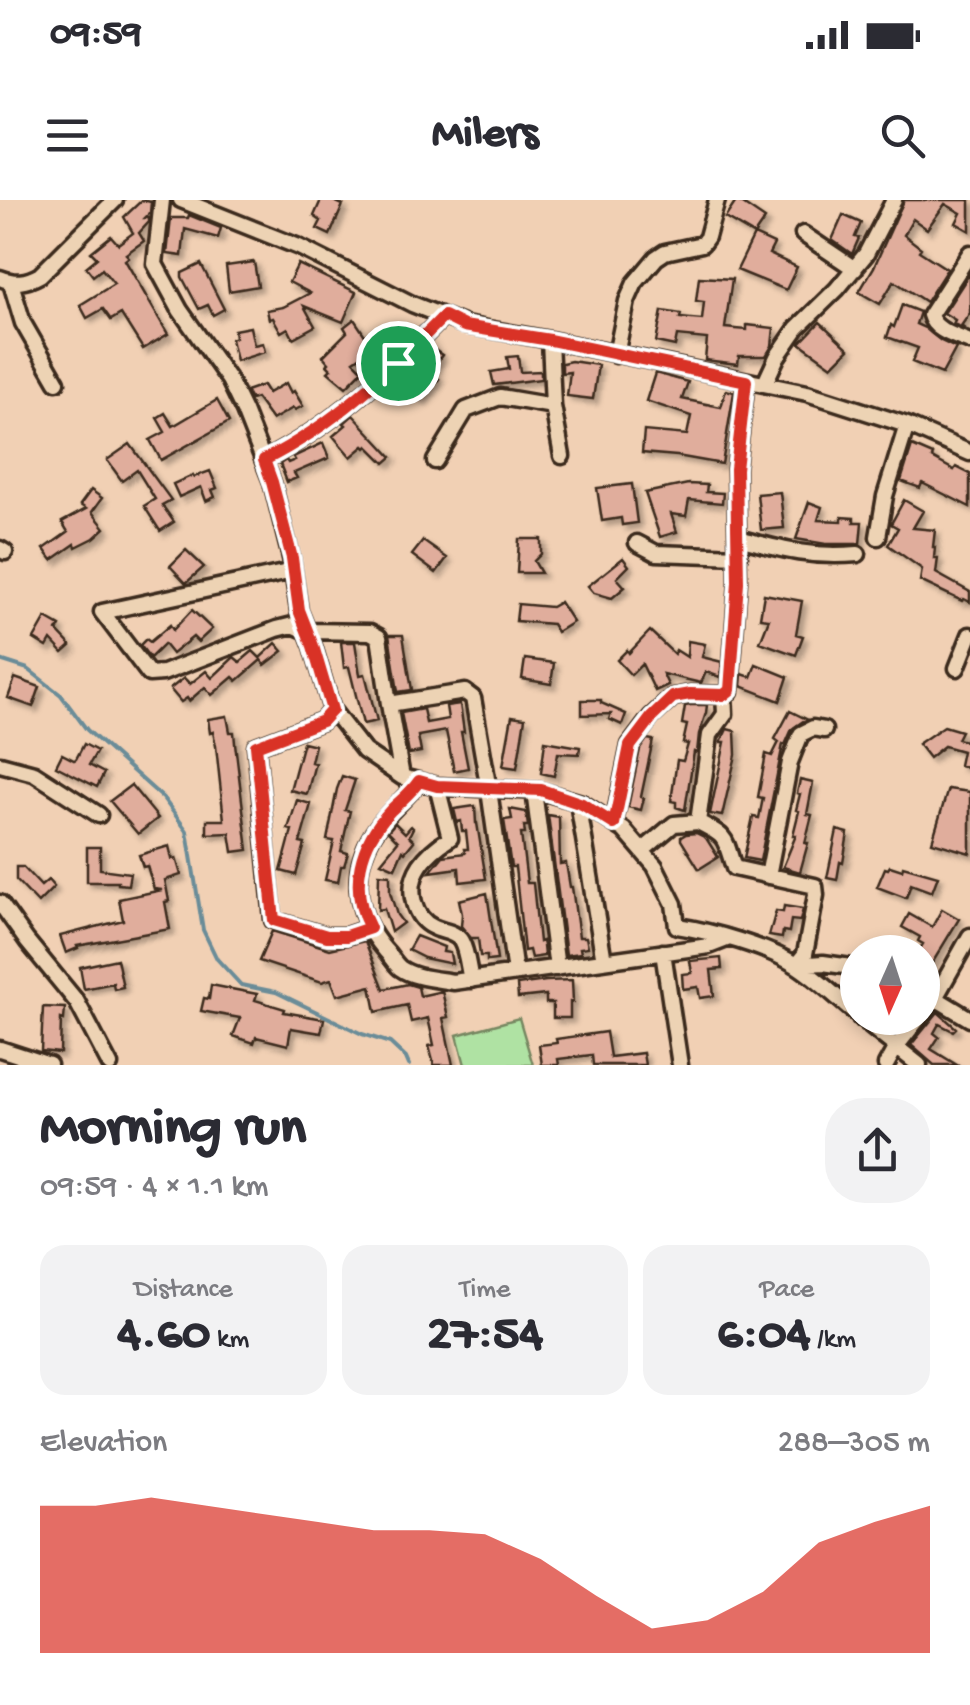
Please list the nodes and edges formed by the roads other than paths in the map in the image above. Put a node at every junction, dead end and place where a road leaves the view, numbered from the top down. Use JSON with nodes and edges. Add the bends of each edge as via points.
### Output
{"nodes":[{"id":1,"x":115,"y":200,"type":"edge"},
{"id":2,"x":162,"y":200,"type":"edge"},
{"id":3,"x":181,"y":200,"type":"edge"},
{"id":4,"x":717,"y":200,"type":"edge"},
{"id":5,"x":894,"y":200,"type":"edge"},
{"id":6,"x":804,"y":234,"type":"dead end"},
{"id":7,"x":970,"y":253,"type":"edge"},
{"id":8,"x":855,"y":269,"type":"junction"},
{"id":9,"x":5,"y":280,"type":"edge"},
{"id":10,"x":444,"y":316,"type":"junction"},
{"id":11,"x":550,"y":340,"type":"junction"},
{"id":12,"x":970,"y":342,"type":"edge"},
{"id":13,"x":616,"y":355,"type":"junction"},
{"id":14,"x":746,"y":381,"type":"junction"},
{"id":15,"x":57,"y":382,"type":"dead end"},
{"id":16,"x":765,"y":383,"type":"junction"},
{"id":17,"x":552,"y":406,"type":"junction"},
{"id":18,"x":907,"y":425,"type":"junction"},
{"id":19,"x":970,"y":453,"type":"edge"},
{"id":20,"x":562,"y":456,"type":"dead end"},
{"id":21,"x":264,"y":460,"type":"junction"},
{"id":22,"x":435,"y":460,"type":"dead end"},
{"id":23,"x":878,"y":536,"type":"dead end"},
{"id":24,"x":738,"y":538,"type":"junction"},
{"id":25,"x":637,"y":543,"type":"dead end"},
{"id":26,"x":858,"y":554,"type":"dead end"},
{"id":27,"x":739,"y":556,"type":"junction"},
{"id":28,"x":293,"y":571,"type":"junction"},
{"id":29,"x":307,"y":631,"type":"junction"},
{"id":30,"x":970,"y":636,"type":"edge"},
{"id":31,"x":957,"y":668,"type":"dead end"},
{"id":32,"x":724,"y":695,"type":"junction"},
{"id":33,"x":390,"y":704,"type":"junction"},
{"id":34,"x":332,"y":710,"type":"junction"},
{"id":35,"x":824,"y":730,"type":"dead end"},
{"id":36,"x":0,"y":764,"type":"edge"},
{"id":37,"x":402,"y":776,"type":"junction"},
{"id":38,"x":419,"y":781,"type":"junction"},
{"id":39,"x":437,"y":786,"type":"junction"},
{"id":40,"x":490,"y":790,"type":"junction"},
{"id":41,"x":534,"y":791,"type":"junction"},
{"id":42,"x":578,"y":802,"type":"junction"},
{"id":43,"x":99,"y":815,"type":"dead end"},
{"id":44,"x":698,"y":822,"type":"junction"},
{"id":45,"x":614,"y":824,"type":"junction"},
{"id":46,"x":642,"y":851,"type":"junction"},
{"id":47,"x":768,"y":876,"type":"junction"},
{"id":48,"x":0,"y":903,"type":"edge"},
{"id":49,"x":370,"y":928,"type":"junction"},
{"id":50,"x":970,"y":936,"type":"edge"},
{"id":51,"x":727,"y":939,"type":"junction"},
{"id":52,"x":663,"y":952,"type":"junction"},
{"id":53,"x":604,"y":961,"type":"junction"},
{"id":54,"x":796,"y":965,"type":"junction"},
{"id":55,"x":840,"y":965,"type":"edge"},
{"id":56,"x":557,"y":968,"type":"junction"},
{"id":57,"x":515,"y":974,"type":"junction"},
{"id":58,"x":940,"y":978,"type":"edge"},
{"id":59,"x":471,"y":980,"type":"junction"},
{"id":60,"x":840,"y":1001,"type":"edge"},
{"id":61,"x":940,"y":1001,"type":"edge"},
{"id":62,"x":970,"y":1019,"type":"edge"},
{"id":63,"x":882,"y":1035,"type":"edge"},
{"id":64,"x":906,"y":1035,"type":"edge"},
{"id":65,"x":896,"y":1047,"type":"junction"},
{"id":66,"x":0,"y":1049,"type":"edge"},
{"id":67,"x":48,"y":1065,"type":"edge"},
{"id":68,"x":110,"y":1065,"type":"edge"},
{"id":69,"x":680,"y":1065,"type":"edge"},
{"id":70,"x":886,"y":1065,"type":"edge"},
{"id":71,"x":919,"y":1065,"type":"edge"}],
"edges":[{"from":1,"to":9,"type":"street","via":[[40,275]]},
{"from":2,"to":21,"type":"street","via":[[155,264],[229,380]]},
{"from":3,"to":10,"type":"street"},
{"from":4,"to":13,"type":"street","via":[[702,244],[666,252],[635,283]]},
{"from":5,"to":8,"type":"street"},
{"from":6,"to":8,"type":"street"},
{"from":7,"to":12,"type":"street","via":[[930,315],[937,327]]},
{"from":8,"to":16,"type":"street","via":[[797,328]]},
{"from":9,"to":15,"type":"street"},
{"from":10,"to":11,"type":"street","via":[[464,326]]},
{"from":10,"to":21,"type":"street","via":[[315,432]]},
{"from":11,"to":13,"type":"street"},
{"from":11,"to":17,"type":"street"},
{"from":13,"to":14,"type":"street"},
{"from":14,"to":16,"type":"street"},
{"from":14,"to":24,"type":"street","via":[[736,469]]},
{"from":16,"to":18,"type":"street"},
{"from":17,"to":20,"type":"street"},
{"from":17,"to":22,"type":"street","via":[[500,397],[466,410]]},
{"from":18,"to":19,"type":"street"},
{"from":18,"to":23,"type":"street"},
{"from":21,"to":28,"type":"street"},
{"from":24,"to":26,"type":"street","via":[[796,554]]},
{"from":24,"to":27,"type":"street"},
{"from":25,"to":27,"type":"street","via":[[656,554]]},
{"from":27,"to":32,"type":"street","via":[[730,690]]},
{"from":28,"to":29,"type":"street"},
{"from":28,"to":29,"type":"street","via":[[102,612],[149,674],[277,628]]},
{"from":29,"to":33,"type":"street","via":[[355,630],[378,637]]},
{"from":29,"to":34,"type":"street"},
{"from":30,"to":31,"type":"street"},
{"from":32,"to":44,"type":"street","via":[[725,714],[710,735]]},
{"from":32,"to":45,"type":"street","via":[[673,697],[652,717],[630,746]]},
{"from":33,"to":37,"type":"street"},
{"from":33,"to":40,"type":"street","via":[[465,692],[473,698]]},
{"from":34,"to":37,"type":"street","via":[[364,751]]},
{"from":34,"to":49,"type":"street","via":[[322,721],[256,746],[274,920],[327,936]]},
{"from":35,"to":47,"type":"street","via":[[802,734],[790,762]]},
{"from":36,"to":43,"type":"street","via":[[34,773]]},
{"from":37,"to":38,"type":"street"},
{"from":38,"to":39,"type":"street"},
{"from":38,"to":49,"type":"street","via":[[372,834],[360,864],[358,888]]},
{"from":39,"to":40,"type":"street"},
{"from":39,"to":59,"type":"street","via":[[450,838],[417,868],[413,899],[418,915],[462,942]]},
{"from":40,"to":41,"type":"street"},
{"from":40,"to":57,"type":"street"},
{"from":41,"to":42,"type":"street"},
{"from":41,"to":56,"type":"street"},
{"from":42,"to":45,"type":"street"},
{"from":42,"to":53,"type":"street"},
{"from":44,"to":46,"type":"street","via":[[674,824]]},
{"from":44,"to":47,"type":"street","via":[[728,843],[734,868]]},
{"from":45,"to":46,"type":"street"},
{"from":46,"to":51,"type":"street","via":[[674,904],[677,926]]},
{"from":47,"to":54,"type":"street","via":[[814,886],[805,954]]},
{"from":48,"to":68,"type":"street","via":[[77,1002]]},
{"from":49,"to":59,"type":"street","via":[[401,968],[422,977]]},
{"from":50,"to":58,"type":"street"},
{"from":51,"to":52,"type":"street"},
{"from":51,"to":54,"type":"street"},
{"from":52,"to":53,"type":"street"},
{"from":52,"to":69,"type":"street"},
{"from":53,"to":56,"type":"street"},
{"from":54,"to":55,"type":"street"},
{"from":54,"to":60,"type":"street"},
{"from":56,"to":57,"type":"street"},
{"from":57,"to":59,"type":"street"},
{"from":61,"to":62,"type":"street"},
{"from":63,"to":65,"type":"street"},
{"from":64,"to":65,"type":"street"},
{"from":65,"to":70,"type":"street"},
{"from":65,"to":71,"type":"street"},
{"from":66,"to":67,"type":"street"}]}
